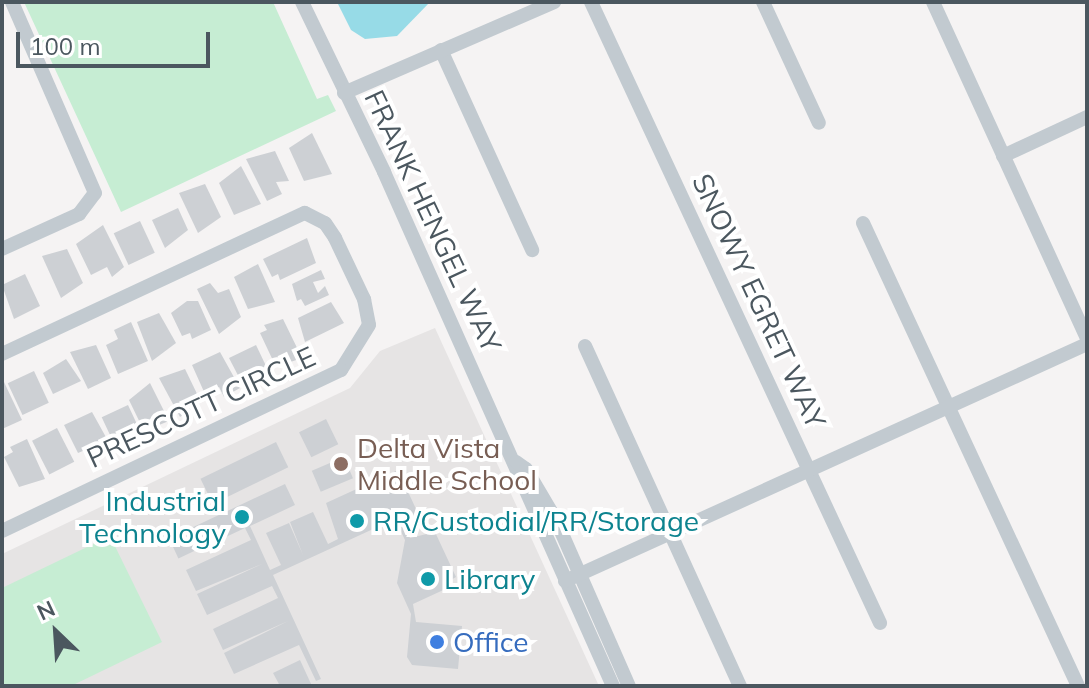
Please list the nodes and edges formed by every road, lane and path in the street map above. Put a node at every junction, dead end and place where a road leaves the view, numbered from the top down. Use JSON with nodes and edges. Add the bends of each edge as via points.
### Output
{"nodes":[{"id":1,"x":12,"y":2,"type":"edge"},
{"id":2,"x":302,"y":2,"type":"edge"},
{"id":3,"x":554,"y":2,"type":"edge"},
{"id":4,"x":591,"y":2,"type":"edge"},
{"id":5,"x":763,"y":2,"type":"edge"},
{"id":6,"x":939,"y":4,"type":"edge"},
{"id":7,"x":441,"y":50,"type":"junction"},
{"id":8,"x":344,"y":93,"type":"junction"},
{"id":9,"x":1087,"y":117,"type":"edge"},
{"id":10,"x":819,"y":123,"type":"dead end"},
{"id":11,"x":1003,"y":156,"type":"junction"},
{"id":12,"x":863,"y":223,"type":"dead end"},
{"id":13,"x":2,"y":249,"type":"edge"},
{"id":14,"x":532,"y":250,"type":"dead end"},
{"id":15,"x":1087,"y":341,"type":"edge"},
{"id":16,"x":585,"y":346,"type":"dead end"},
{"id":17,"x":2,"y":354,"type":"edge"},
{"id":18,"x":948,"y":406,"type":"junction"},
{"id":19,"x":810,"y":469,"type":"junction"},
{"id":20,"x":2,"y":531,"type":"edge"},
{"id":21,"x":670,"y":535,"type":"junction"},
{"id":22,"x":572,"y":578,"type":"junction"},
{"id":23,"x":880,"y":623,"type":"dead end"},
{"id":24,"x":613,"y":686,"type":"edge"},
{"id":25,"x":629,"y":686,"type":"edge"},
{"id":26,"x":740,"y":686,"type":"edge"},
{"id":27,"x":1078,"y":686,"type":"edge"}],
"edges":[{"from":1,"to":13,"type":"street","via":[[95,193],[79,214]]},
{"from":2,"to":8,"type":"street","name":"FRANK HENGEL WAY"},
{"from":3,"to":7,"type":"street"},
{"from":4,"to":19,"type":"street","name":"SNOWY EGRET WAY"},
{"from":5,"to":10,"type":"street"},
{"from":6,"to":11,"type":"street"},
{"from":7,"to":8,"type":"street"},
{"from":7,"to":14,"type":"street"},
{"from":8,"to":22,"type":"street","name":"FRANK HENGEL WAY","via":[[516,462],[516,474]]},
{"from":9,"to":11,"type":"street"},
{"from":11,"to":15,"type":"street"},
{"from":12,"to":18,"type":"street"},
{"from":15,"to":18,"type":"street"},
{"from":16,"to":21,"type":"street"},
{"from":17,"to":20,"type":"street","name":"PRESCOTT CIRCLE","via":[[305,213],[325,223],[335,238],[364,299],[369,325],[341,370]]},
{"from":18,"to":19,"type":"street"},
{"from":18,"to":27,"type":"street"},
{"from":19,"to":21,"type":"street"},
{"from":19,"to":23,"type":"street","name":"SNOWY EGRET WAY"},
{"from":21,"to":22,"type":"street"},
{"from":21,"to":26,"type":"street"},
{"from":22,"to":24,"type":"street","name":"FRANK HENGEL WAY"},
{"from":22,"to":25,"type":"street","name":"FRANK HENGEL WAY"}]}
